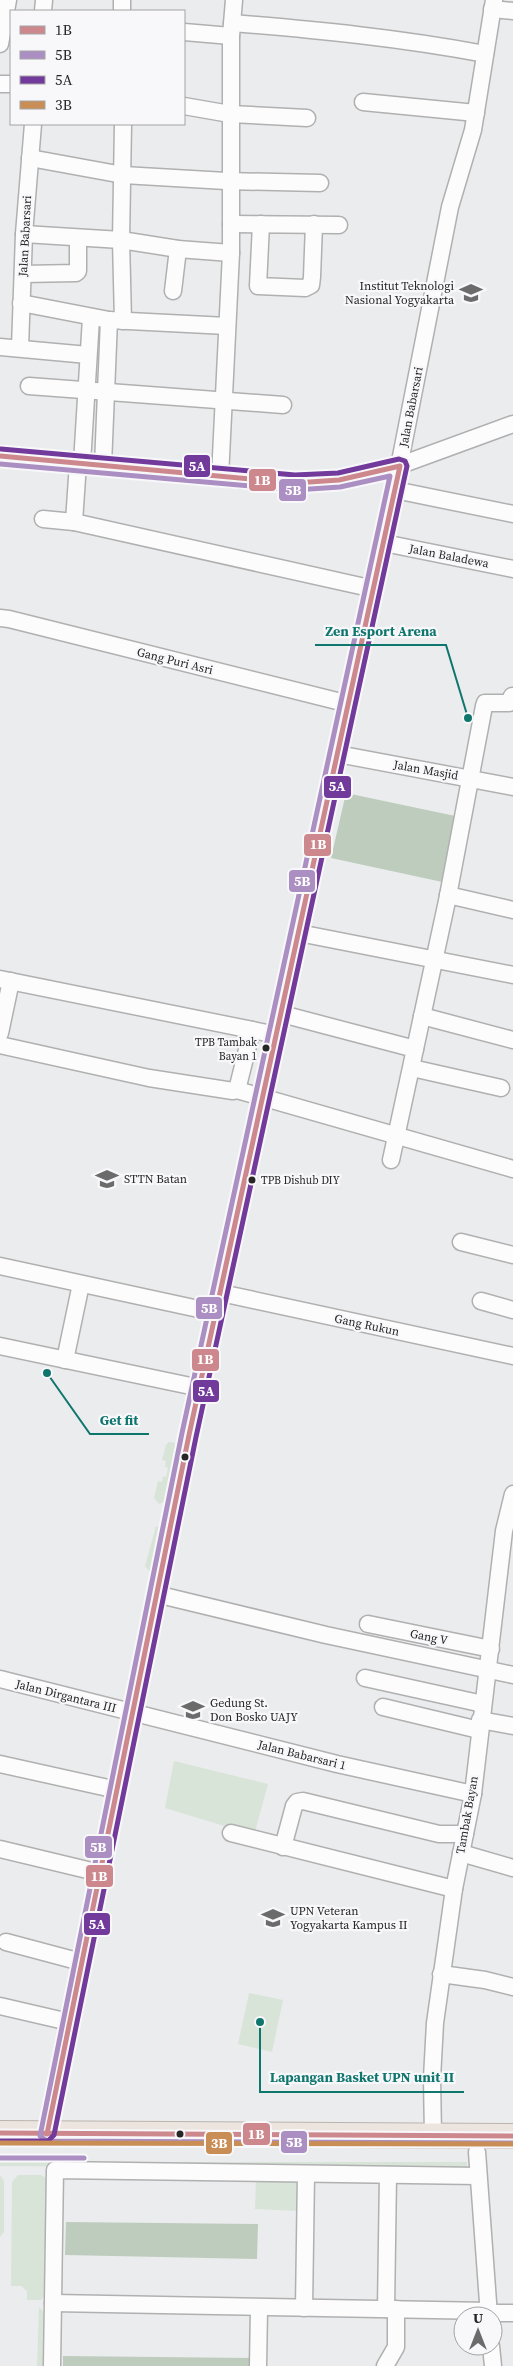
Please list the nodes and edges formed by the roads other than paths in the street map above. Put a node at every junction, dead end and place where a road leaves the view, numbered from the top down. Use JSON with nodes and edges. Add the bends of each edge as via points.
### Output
{"nodes":[{"id":1,"x":8,"y":0,"type":"edge"},
{"id":2,"x":234,"y":0,"type":"edge"},
{"id":3,"x":493,"y":4,"type":"edge"},
{"id":4,"x":513,"y":11,"type":"edge"},
{"id":5,"x":231,"y":30,"type":"junction"},
{"id":6,"x":185,"y":32,"type":"edge"},
{"id":7,"x":0,"y":44,"type":"edge"},
{"id":8,"x":485,"y":54,"type":"junction"},
{"id":9,"x":363,"y":102,"type":"dead end"},
{"id":10,"x":185,"y":106,"type":"edge"},
{"id":11,"x":476,"y":113,"type":"junction"},
{"id":12,"x":230,"y":114,"type":"junction"},
{"id":13,"x":307,"y":118,"type":"dead end"},
{"id":14,"x":34,"y":125,"type":"edge"},
{"id":15,"x":123,"y":125,"type":"edge"},
{"id":16,"x":30,"y":158,"type":"junction"},
{"id":17,"x":123,"y":175,"type":"junction"},
{"id":18,"x":232,"y":181,"type":"junction"},
{"id":19,"x":320,"y":183,"type":"dead end"},
{"id":20,"x":231,"y":224,"type":"junction"},
{"id":21,"x":262,"y":224,"type":"junction"},
{"id":22,"x":314,"y":224,"type":"junction"},
{"id":23,"x":339,"y":225,"type":"dead end"},
{"id":24,"x":24,"y":234,"type":"junction"},
{"id":25,"x":78,"y":238,"type":"junction"},
{"id":26,"x":121,"y":240,"type":"junction"},
{"id":27,"x":178,"y":249,"type":"junction"},
{"id":28,"x":231,"y":253,"type":"junction"},
{"id":29,"x":23,"y":274,"type":"junction"},
{"id":30,"x":173,"y":291,"type":"dead end"},
{"id":31,"x":21,"y":304,"type":"junction"},
{"id":32,"x":91,"y":318,"type":"junction"},
{"id":33,"x":116,"y":320,"type":"junction"},
{"id":34,"x":227,"y":326,"type":"junction"},
{"id":35,"x":0,"y":348,"type":"edge"},
{"id":36,"x":20,"y":348,"type":"junction"},
{"id":37,"x":88,"y":355,"type":"junction"},
{"id":38,"x":29,"y":386,"type":"dead end"},
{"id":39,"x":86,"y":390,"type":"junction"},
{"id":40,"x":107,"y":391,"type":"junction"},
{"id":41,"x":224,"y":402,"type":"junction"},
{"id":42,"x":283,"y":405,"type":"dead end"},
{"id":43,"x":513,"y":424,"type":"edge"},
{"id":44,"x":0,"y":456,"type":"edge"},
{"id":45,"x":80,"y":463,"type":"junction"},
{"id":46,"x":103,"y":465,"type":"junction"},
{"id":47,"x":400,"y":466,"type":"junction"},
{"id":48,"x":220,"y":477,"type":"junction"},
{"id":49,"x":395,"y":490,"type":"junction"},
{"id":50,"x":513,"y":514,"type":"edge"},
{"id":51,"x":44,"y":519,"type":"dead end"},
{"id":52,"x":74,"y":522,"type":"junction"},
{"id":53,"x":384,"y":544,"type":"junction"},
{"id":54,"x":513,"y":570,"type":"edge"},
{"id":55,"x":374,"y":589,"type":"junction"},
{"id":56,"x":0,"y":618,"type":"edge"},
{"id":57,"x":512,"y":696,"type":"dead end"},
{"id":58,"x":349,"y":704,"type":"junction"},
{"id":59,"x":338,"y":754,"type":"junction"},
{"id":60,"x":469,"y":778,"type":"junction"},
{"id":61,"x":513,"y":787,"type":"edge"},
{"id":62,"x":448,"y":895,"type":"junction"},
{"id":63,"x":513,"y":910,"type":"edge"},
{"id":64,"x":299,"y":933,"type":"junction"},
{"id":65,"x":435,"y":958,"type":"junction"},
{"id":66,"x":513,"y":975,"type":"edge"},
{"id":67,"x":5,"y":980,"type":"edge"},
{"id":68,"x":282,"y":1014,"type":"junction"},
{"id":69,"x":422,"y":1016,"type":"junction"},
{"id":70,"x":252,"y":1030,"type":"junction"},
{"id":71,"x":0,"y":1033,"type":"edge"},
{"id":72,"x":277,"y":1035,"type":"junction"},
{"id":73,"x":513,"y":1040,"type":"edge"},
{"id":74,"x":0,"y":1045,"type":"edge"},
{"id":75,"x":415,"y":1049,"type":"junction"},
{"id":76,"x":412,"y":1068,"type":"junction"},
{"id":77,"x":501,"y":1088,"type":"dead end"},
{"id":78,"x":237,"y":1090,"type":"junction"},
{"id":79,"x":264,"y":1097,"type":"junction"},
{"id":80,"x":397,"y":1134,"type":"junction"},
{"id":81,"x":391,"y":1160,"type":"dead end"},
{"id":82,"x":513,"y":1169,"type":"edge"},
{"id":83,"x":461,"y":1242,"type":"dead end"},
{"id":84,"x":513,"y":1254,"type":"edge"},
{"id":85,"x":0,"y":1266,"type":"edge"},
{"id":86,"x":81,"y":1284,"type":"junction"},
{"id":87,"x":221,"y":1293,"type":"junction"},
{"id":88,"x":481,"y":1301,"type":"dead end"},
{"id":89,"x":513,"y":1310,"type":"edge"},
{"id":90,"x":217,"y":1313,"type":"junction"},
{"id":91,"x":0,"y":1346,"type":"edge"},
{"id":92,"x":513,"y":1356,"type":"edge"},
{"id":93,"x":65,"y":1360,"type":"junction"},
{"id":94,"x":200,"y":1388,"type":"junction"},
{"id":95,"x":513,"y":1494,"type":"edge"},
{"id":96,"x":508,"y":1531,"type":"edge"},
{"id":97,"x":156,"y":1594,"type":"junction"},
{"id":98,"x":368,"y":1624,"type":"dead end"},
{"id":99,"x":491,"y":1649,"type":"junction"},
{"id":100,"x":488,"y":1670,"type":"junction"},
{"id":101,"x":513,"y":1675,"type":"edge"},
{"id":102,"x":364,"y":1678,"type":"dead end"},
{"id":103,"x":0,"y":1679,"type":"edge"},
{"id":104,"x":383,"y":1707,"type":"dead end"},
{"id":105,"x":132,"y":1713,"type":"junction"},
{"id":106,"x":481,"y":1718,"type":"junction"},
{"id":107,"x":513,"y":1726,"type":"edge"},
{"id":108,"x":0,"y":1764,"type":"edge"},
{"id":109,"x":117,"y":1790,"type":"junction"},
{"id":110,"x":473,"y":1794,"type":"junction"},
{"id":111,"x":231,"y":1833,"type":"dead end"},
{"id":112,"x":465,"y":1834,"type":"junction"},
{"id":113,"x":283,"y":1847,"type":"junction"},
{"id":114,"x":0,"y":1849,"type":"edge"},
{"id":115,"x":461,"y":1853,"type":"junction"},
{"id":116,"x":513,"y":1868,"type":"edge"},
{"id":117,"x":100,"y":1873,"type":"junction"},
{"id":118,"x":454,"y":1890,"type":"junction"},
{"id":119,"x":6,"y":1942,"type":"dead end"},
{"id":120,"x":81,"y":1962,"type":"junction"},
{"id":121,"x":441,"y":1974,"type":"junction"},
{"id":122,"x":513,"y":1987,"type":"edge"},
{"id":123,"x":0,"y":2006,"type":"edge"},
{"id":124,"x":69,"y":2022,"type":"junction"},
{"id":125,"x":47,"y":2134,"type":"junction"},
{"id":126,"x":433,"y":2136,"type":"junction"},
{"id":127,"x":513,"y":2136,"type":"edge"},
{"id":128,"x":1,"y":2138,"type":"edge"},
{"id":129,"x":477,"y":2152,"type":"junction"},
{"id":130,"x":513,"y":2152,"type":"edge"},
{"id":131,"x":306,"y":2174,"type":"junction"},
{"id":132,"x":388,"y":2175,"type":"junction"},
{"id":133,"x":478,"y":2176,"type":"junction"},
{"id":134,"x":53,"y":2303,"type":"junction"},
{"id":135,"x":488,"y":2306,"type":"edge"},
{"id":136,"x":259,"y":2308,"type":"junction"},
{"id":137,"x":304,"y":2308,"type":"junction"},
{"id":138,"x":391,"y":2309,"type":"junction"},
{"id":139,"x":453,"y":2312,"type":"edge"},
{"id":140,"x":52,"y":2366,"type":"edge"},
{"id":141,"x":258,"y":2366,"type":"edge"},
{"id":142,"x":385,"y":2366,"type":"edge"}],
"edges":[{"from":1,"to":7,"type":"street"},
{"from":2,"to":5,"type":"street"},
{"from":3,"to":4,"type":"street"},
{"from":3,"to":8,"type":"street","name":"Jalan Babarsari"},
{"from":5,"to":6,"type":"street"},
{"from":5,"to":8,"type":"street","via":[[355,33]]},
{"from":5,"to":12,"type":"street"},
{"from":8,"to":11,"type":"street","name":"Jalan Babarsari"},
{"from":9,"to":11,"type":"street"},
{"from":10,"to":12,"type":"street"},
{"from":11,"to":47,"type":"street","name":"Jalan Babarsari","via":[[450,207]]},
{"from":12,"to":13,"type":"street"},
{"from":12,"to":18,"type":"street"},
{"from":14,"to":16,"type":"street","name":"Jalan Babarsari"},
{"from":15,"to":17,"type":"street"},
{"from":16,"to":17,"type":"street"},
{"from":16,"to":24,"type":"street","name":"Jalan Babarsari"},
{"from":17,"to":18,"type":"street"},
{"from":17,"to":26,"type":"street"},
{"from":18,"to":19,"type":"street"},
{"from":18,"to":20,"type":"street"},
{"from":20,"to":21,"type":"street"},
{"from":20,"to":28,"type":"street"},
{"from":21,"to":22,"type":"street"},
{"from":21,"to":22,"type":"street","via":[[258,286],[305,288],[310,285],[312,277]]},
{"from":22,"to":23,"type":"street"},
{"from":24,"to":25,"type":"street"},
{"from":24,"to":29,"type":"street","name":"Jalan Babarsari"},
{"from":25,"to":26,"type":"street"},
{"from":25,"to":29,"type":"street","via":[[76,274]]},
{"from":26,"to":27,"type":"street"},
{"from":26,"to":33,"type":"street"},
{"from":27,"to":28,"type":"street"},
{"from":27,"to":30,"type":"street"},
{"from":28,"to":34,"type":"street"},
{"from":29,"to":31,"type":"street","name":"Jalan Babarsari"},
{"from":31,"to":32,"type":"street"},
{"from":31,"to":36,"type":"street","name":"Jalan Babarsari"},
{"from":32,"to":33,"type":"street"},
{"from":32,"to":37,"type":"street"},
{"from":33,"to":34,"type":"street"},
{"from":33,"to":40,"type":"street"},
{"from":34,"to":41,"type":"street"},
{"from":35,"to":36,"type":"street"},
{"from":36,"to":37,"type":"street"},
{"from":37,"to":39,"type":"street"},
{"from":38,"to":39,"type":"street"},
{"from":39,"to":40,"type":"street"},
{"from":39,"to":45,"type":"street"},
{"from":40,"to":41,"type":"street"},
{"from":40,"to":46,"type":"street"},
{"from":41,"to":42,"type":"street"},
{"from":41,"to":48,"type":"street"},
{"from":43,"to":47,"type":"street"},
{"from":44,"to":45,"type":"street"},
{"from":45,"to":46,"type":"street"},
{"from":45,"to":52,"type":"street"},
{"from":46,"to":48,"type":"street"},
{"from":47,"to":48,"type":"street","via":[[325,482]]},
{"from":47,"to":49,"type":"street","name":"Jalan Babarsari"},
{"from":49,"to":50,"type":"street"},
{"from":49,"to":53,"type":"street","name":"Jalan Babarsari"},
{"from":51,"to":52,"type":"street"},
{"from":52,"to":55,"type":"street"},
{"from":53,"to":54,"type":"street","name":"Jalan Baladewa"},
{"from":53,"to":55,"type":"street","name":"Jalan Babarsari"},
{"from":55,"to":58,"type":"street","name":"Jalan Babarsari"},
{"from":56,"to":58,"type":"street","name":"Gang Puri Asri"},
{"from":57,"to":60,"type":"street","via":[[509,703],[485,703]]},
{"from":58,"to":59,"type":"street","name":"Jalan Babarsari"},
{"from":59,"to":60,"type":"street","name":"Jalan Masjid"},
{"from":59,"to":64,"type":"street","name":"Jalan Babarsari"},
{"from":60,"to":61,"type":"street","name":"Jalan Masjid"},
{"from":60,"to":62,"type":"street"},
{"from":62,"to":63,"type":"street"},
{"from":62,"to":65,"type":"street"},
{"from":64,"to":65,"type":"street"},
{"from":64,"to":68,"type":"street","name":"Jalan Babarsari"},
{"from":65,"to":66,"type":"street"},
{"from":65,"to":69,"type":"street"},
{"from":67,"to":70,"type":"street"},
{"from":67,"to":71,"type":"street"},
{"from":68,"to":72,"type":"street","name":"Jalan Babarsari"},
{"from":68,"to":75,"type":"street"},
{"from":69,"to":73,"type":"street"},
{"from":69,"to":75,"type":"street"},
{"from":70,"to":72,"type":"street"},
{"from":70,"to":78,"type":"street"},
{"from":72,"to":79,"type":"street","name":"Jalan Babarsari"},
{"from":74,"to":78,"type":"street","via":[[149,1078],[233,1092]]},
{"from":75,"to":76,"type":"street"},
{"from":76,"to":77,"type":"street"},
{"from":76,"to":80,"type":"street"},
{"from":78,"to":79,"type":"street"},
{"from":79,"to":80,"type":"street"},
{"from":79,"to":87,"type":"street","name":"Jalan Babarsari"},
{"from":80,"to":81,"type":"street"},
{"from":80,"to":82,"type":"street"},
{"from":83,"to":84,"type":"street"},
{"from":85,"to":86,"type":"street"},
{"from":86,"to":90,"type":"street"},
{"from":86,"to":93,"type":"street"},
{"from":87,"to":90,"type":"street","name":"Jalan Babarsari"},
{"from":87,"to":92,"type":"street","name":"Gang Rukun"},
{"from":88,"to":89,"type":"street"},
{"from":90,"to":94,"type":"street","name":"Jalan Babarsari"},
{"from":91,"to":93,"type":"street"},
{"from":93,"to":94,"type":"street"},
{"from":94,"to":97,"type":"street","name":"Jalan Babarsari"},
{"from":95,"to":96,"type":"street","name":"Tambak Bayan"},
{"from":96,"to":99,"type":"street","name":"Tambak Bayan"},
{"from":97,"to":100,"type":"street"},
{"from":97,"to":105,"type":"street","name":"Jalan Babarsari"},
{"from":98,"to":99,"type":"street","name":"Gang V"},
{"from":99,"to":100,"type":"street","name":"Tambak Bayan"},
{"from":100,"to":101,"type":"street"},
{"from":100,"to":106,"type":"street","name":"Tambak Bayan"},
{"from":102,"to":106,"type":"street"},
{"from":103,"to":105,"type":"street","name":"Jalan Dirgantara III"},
{"from":104,"to":106,"type":"street"},
{"from":105,"to":109,"type":"street","name":"Jalan Babarsari"},
{"from":105,"to":110,"type":"street","name":"Jalan Babarsari 1"},
{"from":106,"to":107,"type":"street"},
{"from":106,"to":110,"type":"street","name":"Tambak Bayan"},
{"from":108,"to":109,"type":"street"},
{"from":109,"to":117,"type":"street","name":"Jalan Babarsari"},
{"from":110,"to":112,"type":"street","name":"Tambak Bayan"},
{"from":111,"to":113,"type":"street"},
{"from":112,"to":113,"type":"street","via":[[439,1834],[302,1801],[294,1806]]},
{"from":112,"to":115,"type":"street","name":"Tambak Bayan"},
{"from":113,"to":118,"type":"street"},
{"from":114,"to":117,"type":"street"},
{"from":115,"to":116,"type":"street"},
{"from":115,"to":118,"type":"street","name":"Tambak Bayan"},
{"from":117,"to":120,"type":"street","name":"Jalan Babarsari"},
{"from":118,"to":121,"type":"street","name":"Tambak Bayan"},
{"from":119,"to":120,"type":"street"},
{"from":120,"to":124,"type":"street","name":"Jalan Babarsari"},
{"from":121,"to":122,"type":"street"},
{"from":121,"to":126,"type":"street","name":"Tambak Bayan","via":[[432,2078]]},
{"from":123,"to":124,"type":"street"},
{"from":124,"to":125,"type":"street","name":"Jalan Babarsari"},
{"from":125,"to":126,"type":"highway"},
{"from":125,"to":128,"type":"highway"},
{"from":126,"to":127,"type":"highway"},
{"from":128,"to":129,"type":"highway"},
{"from":129,"to":130,"type":"highway"},
{"from":129,"to":133,"type":"street"},
{"from":131,"to":132,"type":"street"},
{"from":131,"to":134,"type":"street","via":[[55,2170]]},
{"from":131,"to":137,"type":"street"},
{"from":132,"to":133,"type":"street"},
{"from":132,"to":138,"type":"street"},
{"from":133,"to":135,"type":"street"},
{"from":134,"to":136,"type":"street"},
{"from":134,"to":140,"type":"street"},
{"from":136,"to":137,"type":"street"},
{"from":136,"to":141,"type":"street"},
{"from":137,"to":138,"type":"street"},
{"from":138,"to":139,"type":"street"},
{"from":138,"to":142,"type":"street","via":[[396,2347]]}]}
